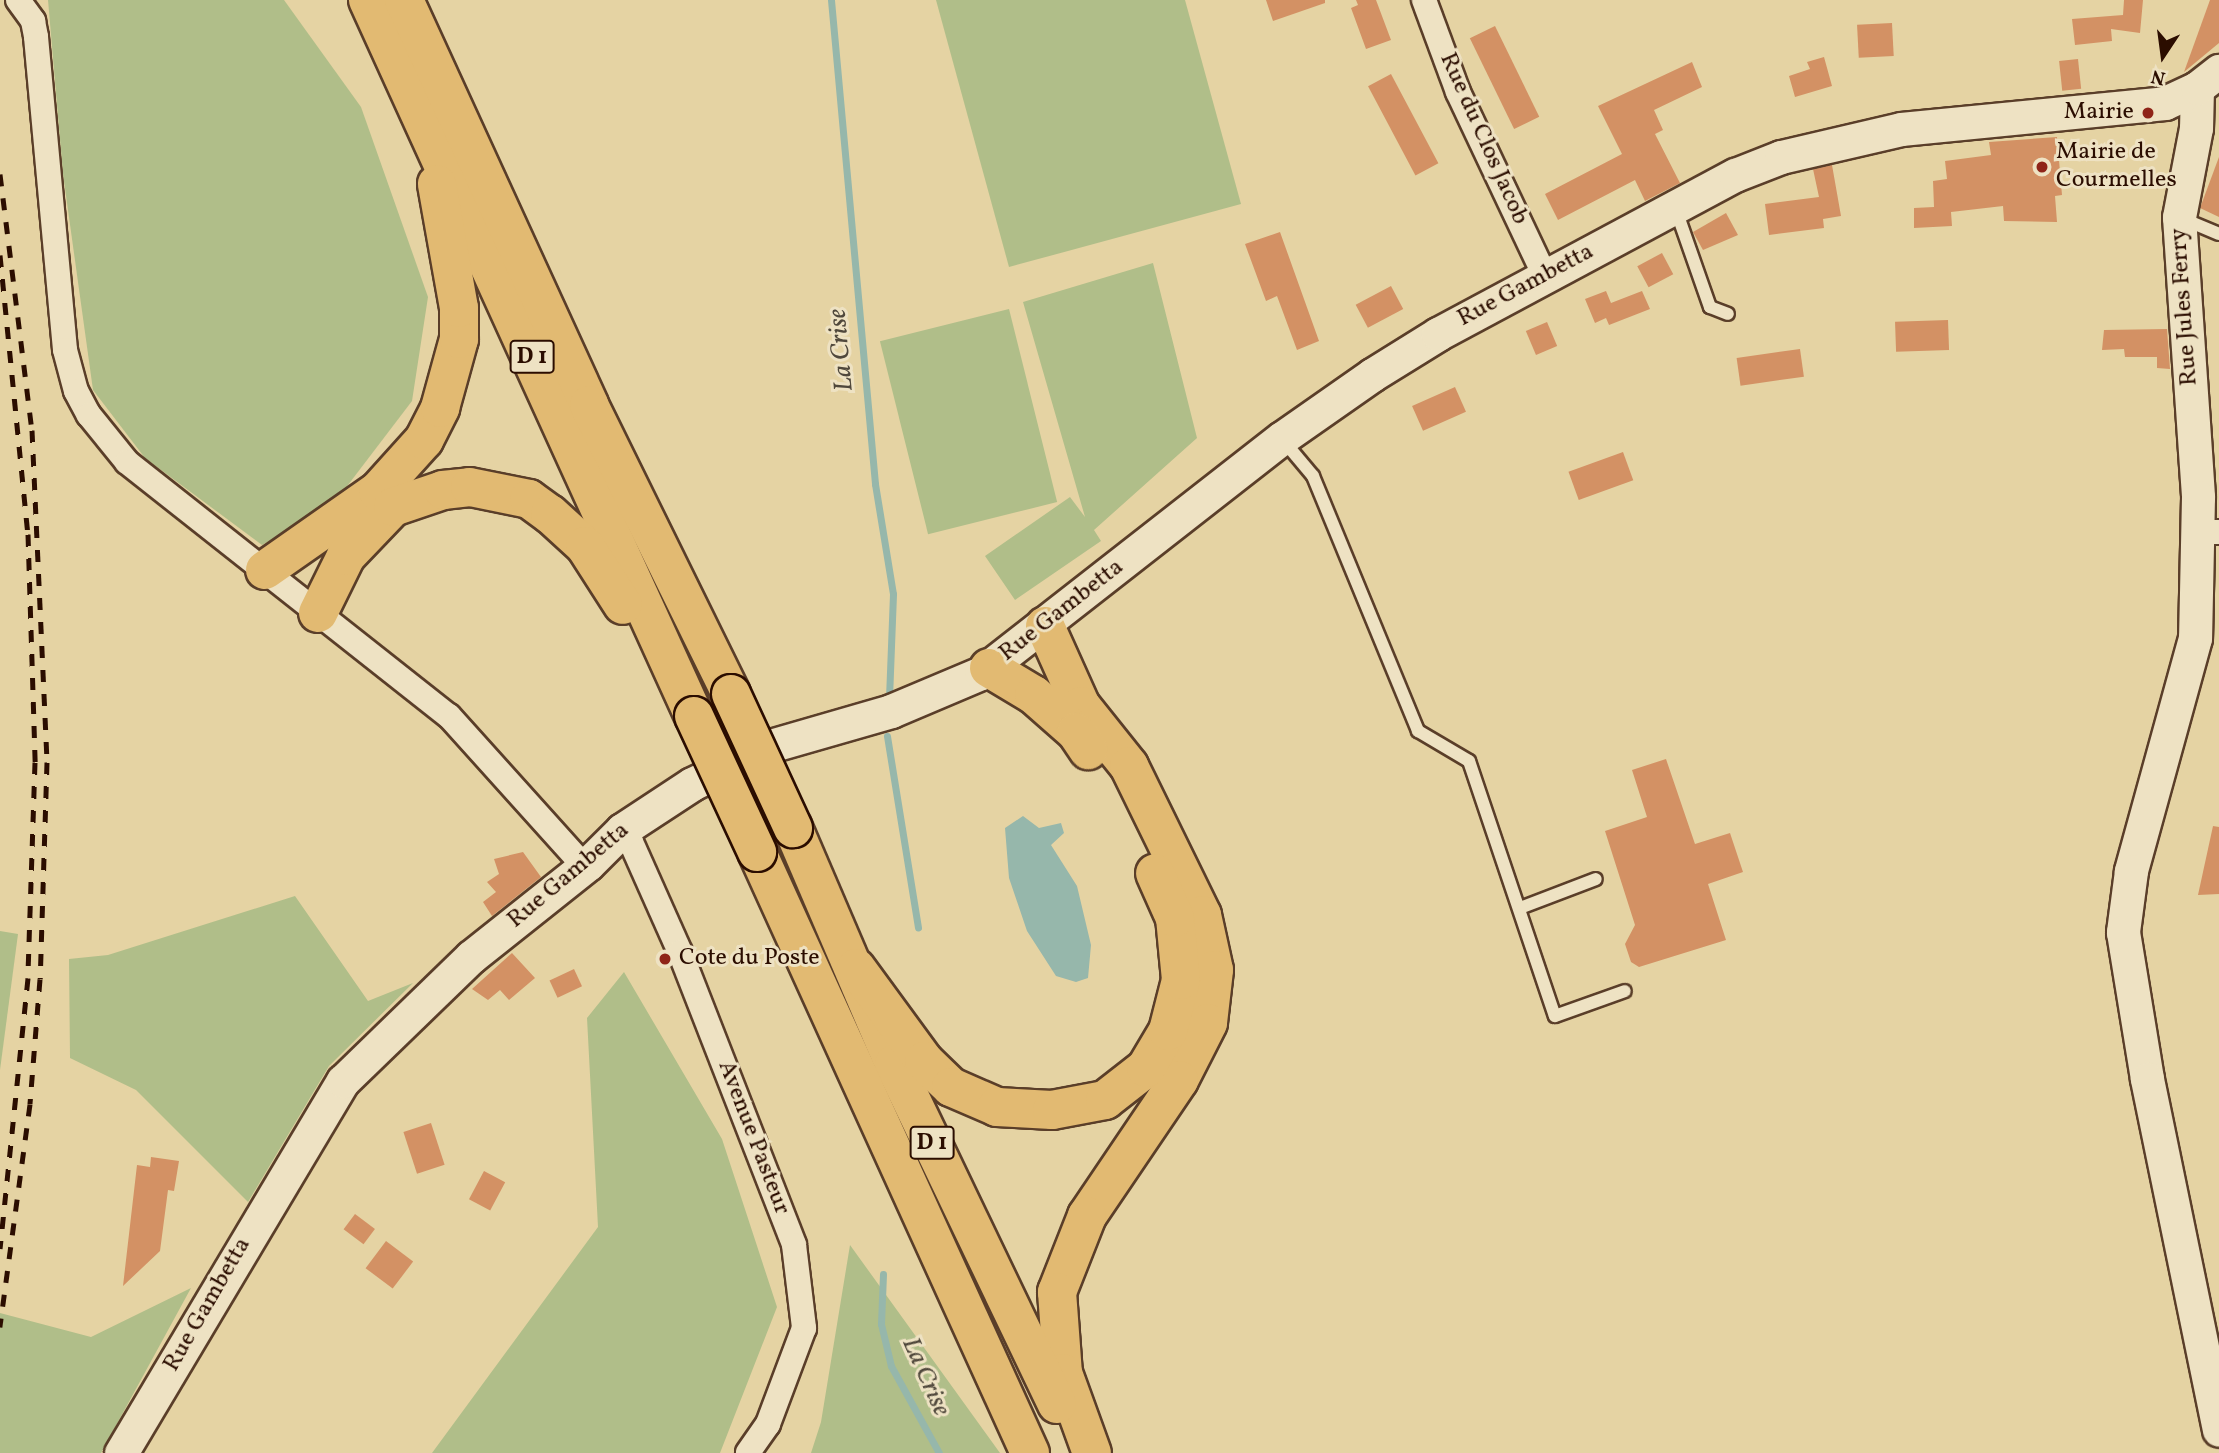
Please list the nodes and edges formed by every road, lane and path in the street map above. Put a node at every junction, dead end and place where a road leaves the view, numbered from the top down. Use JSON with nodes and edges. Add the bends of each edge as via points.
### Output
{"nodes":[{"id":1,"x":18,"y":0,"type":"edge"},
{"id":2,"x":368,"y":0,"type":"edge"},
{"id":3,"x":404,"y":0,"type":"edge"},
{"id":4,"x":1424,"y":0,"type":"edge"},
{"id":5,"x":2208,"y":79,"type":"edge"},
{"id":6,"x":428,"y":131,"type":"junction"},
{"id":7,"x":1675,"y":207,"type":"junction"},
{"id":8,"x":2179,"y":217,"type":"junction"},
{"id":9,"x":2219,"y":234,"type":"edge"},
{"id":10,"x":1545,"y":276,"type":"junction"},
{"id":11,"x":1728,"y":314,"type":"dead end"},
{"id":12,"x":1282,"y":438,"type":"junction"},
{"id":13,"x":2208,"y":532,"type":"edge"},
{"id":14,"x":265,"y":570,"type":"junction"},
{"id":15,"x":318,"y":613,"type":"junction"},
{"id":16,"x":1045,"y":626,"type":"junction"},
{"id":17,"x":989,"y":668,"type":"junction"},
{"id":18,"x":694,"y":716,"type":"junction"},
{"id":19,"x":622,"y":830,"type":"junction"},
{"id":20,"x":587,"y":864,"type":"junction"},
{"id":21,"x":1596,"y":879,"type":"dead end"},
{"id":22,"x":1520,"y":908,"type":"junction"},
{"id":23,"x":856,"y":968,"type":"junction"},
{"id":24,"x":1625,"y":991,"type":"dead end"},
{"id":25,"x":2219,"y":1430,"type":"edge"},
{"id":26,"x":121,"y":1453,"type":"edge"},
{"id":27,"x":748,"y":1453,"type":"edge"},
{"id":28,"x":1030,"y":1453,"type":"edge"},
{"id":29,"x":1080,"y":1453,"type":"edge"},
{"id":30,"x":1092,"y":1453,"type":"edge"}],
"edges":[{"from":1,"to":14,"type":"street","via":[[33,21],[36,37],[62,332],[76,391],[127,462]]},
{"from":2,"to":6,"type":"highway","number":"D 1"},
{"from":3,"to":23,"type":"highway","number":"D 1","bridge":true,"via":[[589,405],[731,694]]},
{"from":4,"to":10,"type":"street","name":"Rue du Clos Jacob","via":[[1458,92]]},
{"from":5,"to":7,"type":"street","name":"Rue Gambetta","via":[[2165,103],[1901,128],[1839,142],[1735,175]]},
{"from":5,"to":8,"type":"street","name":"Rue Jules Ferry"},
{"from":6,"to":14,"type":"highway","via":[[459,309],[459,339],[440,408],[424,440],[378,491]]},
{"from":6,"to":18,"type":"highway","number":"D 1"},
{"from":7,"to":10,"type":"street","name":"Rue Gambetta"},
{"from":7,"to":11,"type":"lane","via":[[1710,307]]},
{"from":8,"to":9,"type":"lane"},
{"from":8,"to":13,"type":"street","name":"Rue Jules Ferry","via":[[2191,402]]},
{"from":10,"to":12,"type":"street","name":"Rue Gambetta","via":[[1438,334]]},
{"from":12,"to":16,"type":"street","name":"Rue Gambetta"},
{"from":12,"to":22,"type":"lane","via":[[1313,476],[1418,732],[1469,761]]},
{"from":13,"to":25,"type":"street","name":"Rue Jules Ferry","via":[[2195,638],[2131,871],[2123,932],[2147,1079]]},
{"from":14,"to":15,"type":"street"},
{"from":15,"to":18,"type":"highway","via":[[346,556],[393,507],[443,490],[499,489],[529,499],[585,546]]},
{"from":15,"to":20,"type":"street","via":[[449,716]]},
{"from":16,"to":17,"type":"street","name":"Rue Gambetta"},
{"from":16,"to":30,"type":"highway","via":[[1080,706],[1129,766],[1202,915],[1214,970],[1208,1023],[1179,1080],[1087,1216],[1057,1292],[1063,1373]]},
{"from":17,"to":19,"type":"street","name":"Rue Gambetta","via":[[891,711],[770,746],[692,784]]},
{"from":17,"to":23,"type":"highway","via":[[1034,695],[1076,732],[1122,799],[1175,918],[1181,979],[1168,1031],[1146,1068],[1104,1100],[1052,1110],[997,1107],[951,1087],[924,1061]]},
{"from":18,"to":28,"type":"highway","number":"D 1","bridge":true},
{"from":19,"to":20,"type":"street","name":"Rue Gambetta"},
{"from":19,"to":27,"type":"street","name":"Avenue Pasteur","via":[[680,952],[794,1245],[804,1328],[768,1424]]},
{"from":20,"to":26,"type":"street","name":"Rue Gambetta","via":[[471,957],[343,1081]]},
{"from":21,"to":22,"type":"lane"},
{"from":22,"to":24,"type":"lane","via":[[1555,1016]]},
{"from":23,"to":29,"type":"highway","number":"D 1","via":[[894,1065]]}]}
